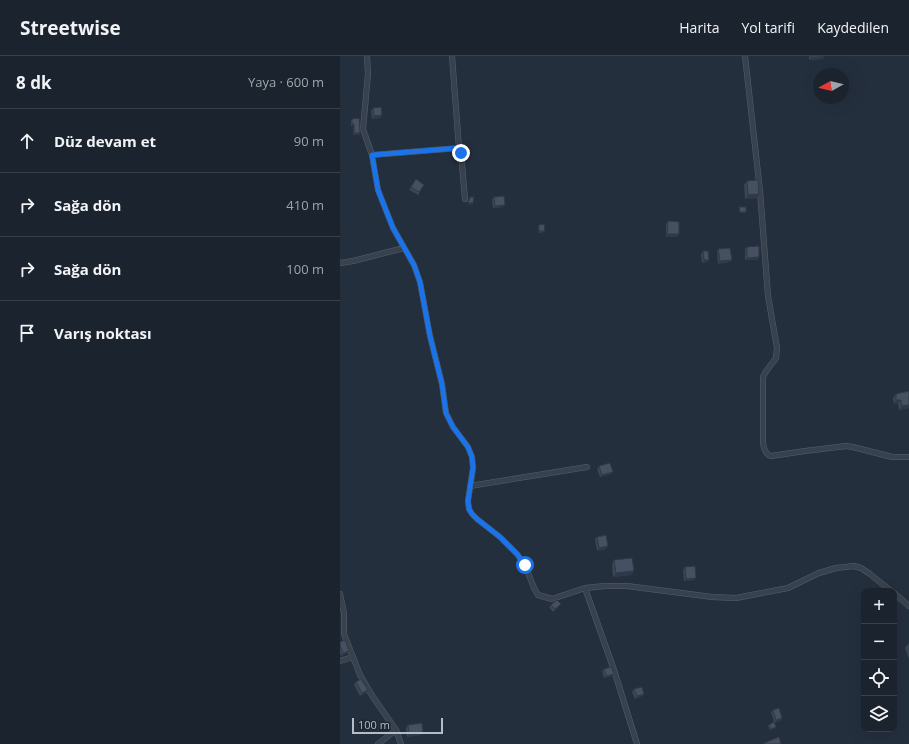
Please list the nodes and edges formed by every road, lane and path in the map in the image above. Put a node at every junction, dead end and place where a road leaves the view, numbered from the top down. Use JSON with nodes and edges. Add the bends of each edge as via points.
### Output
{"nodes":[{"id":1,"x":367,"y":56,"type":"edge"},
{"id":2,"x":452,"y":56,"type":"edge"},
{"id":3,"x":745,"y":56,"type":"edge"},
{"id":4,"x":459,"y":148,"type":"junction"},
{"id":5,"x":372,"y":155,"type":"junction"},
{"id":6,"x":465,"y":199,"type":"dead end"},
{"id":7,"x":404,"y":248,"type":"junction"},
{"id":8,"x":340,"y":263,"type":"edge"},
{"id":9,"x":909,"y":457,"type":"edge"},
{"id":10,"x":587,"y":467,"type":"dead end"},
{"id":11,"x":470,"y":486,"type":"junction"},
{"id":12,"x":585,"y":588,"type":"junction"},
{"id":13,"x":887,"y":588,"type":"edge"},
{"id":14,"x":340,"y":594,"type":"edge"},
{"id":15,"x":897,"y":596,"type":"edge"},
{"id":16,"x":909,"y":606,"type":"edge"},
{"id":17,"x":352,"y":656,"type":"junction"},
{"id":18,"x":340,"y":661,"type":"edge"},
{"id":19,"x":396,"y":730,"type":"junction"},
{"id":20,"x":378,"y":744,"type":"edge"},
{"id":21,"x":401,"y":744,"type":"edge"},
{"id":22,"x":637,"y":744,"type":"edge"}],
"edges":[{"from":1,"to":5,"type":"street","via":[[363,129]]},
{"from":2,"to":4,"type":"street"},
{"from":3,"to":9,"type":"street","via":[[768,296],[777,348],[776,358],[763,377],[765,452],[771,456],[853,447],[892,457]]},
{"from":4,"to":5,"type":"street"},
{"from":4,"to":6,"type":"street"},
{"from":5,"to":7,"type":"street","via":[[378,190]]},
{"from":7,"to":8,"type":"street"},
{"from":7,"to":11,"type":"street","via":[[420,282],[446,413],[472,457]]},
{"from":10,"to":11,"type":"street"},
{"from":11,"to":12,"type":"street","via":[[468,501],[472,514],[517,554],[525,565],[538,595],[552,599]]},
{"from":12,"to":13,"type":"street","via":[[627,586],[712,598],[736,598],[788,588],[819,573],[854,566],[861,568]]},
{"from":12,"to":22,"type":"street"},
{"from":14,"to":17,"type":"street","via":[[344,613],[344,634]]},
{"from":15,"to":16,"type":"street"},
{"from":17,"to":18,"type":"street"},
{"from":17,"to":19,"type":"street","via":[[373,697]]},
{"from":19,"to":20,"type":"street"},
{"from":19,"to":21,"type":"street"}]}
